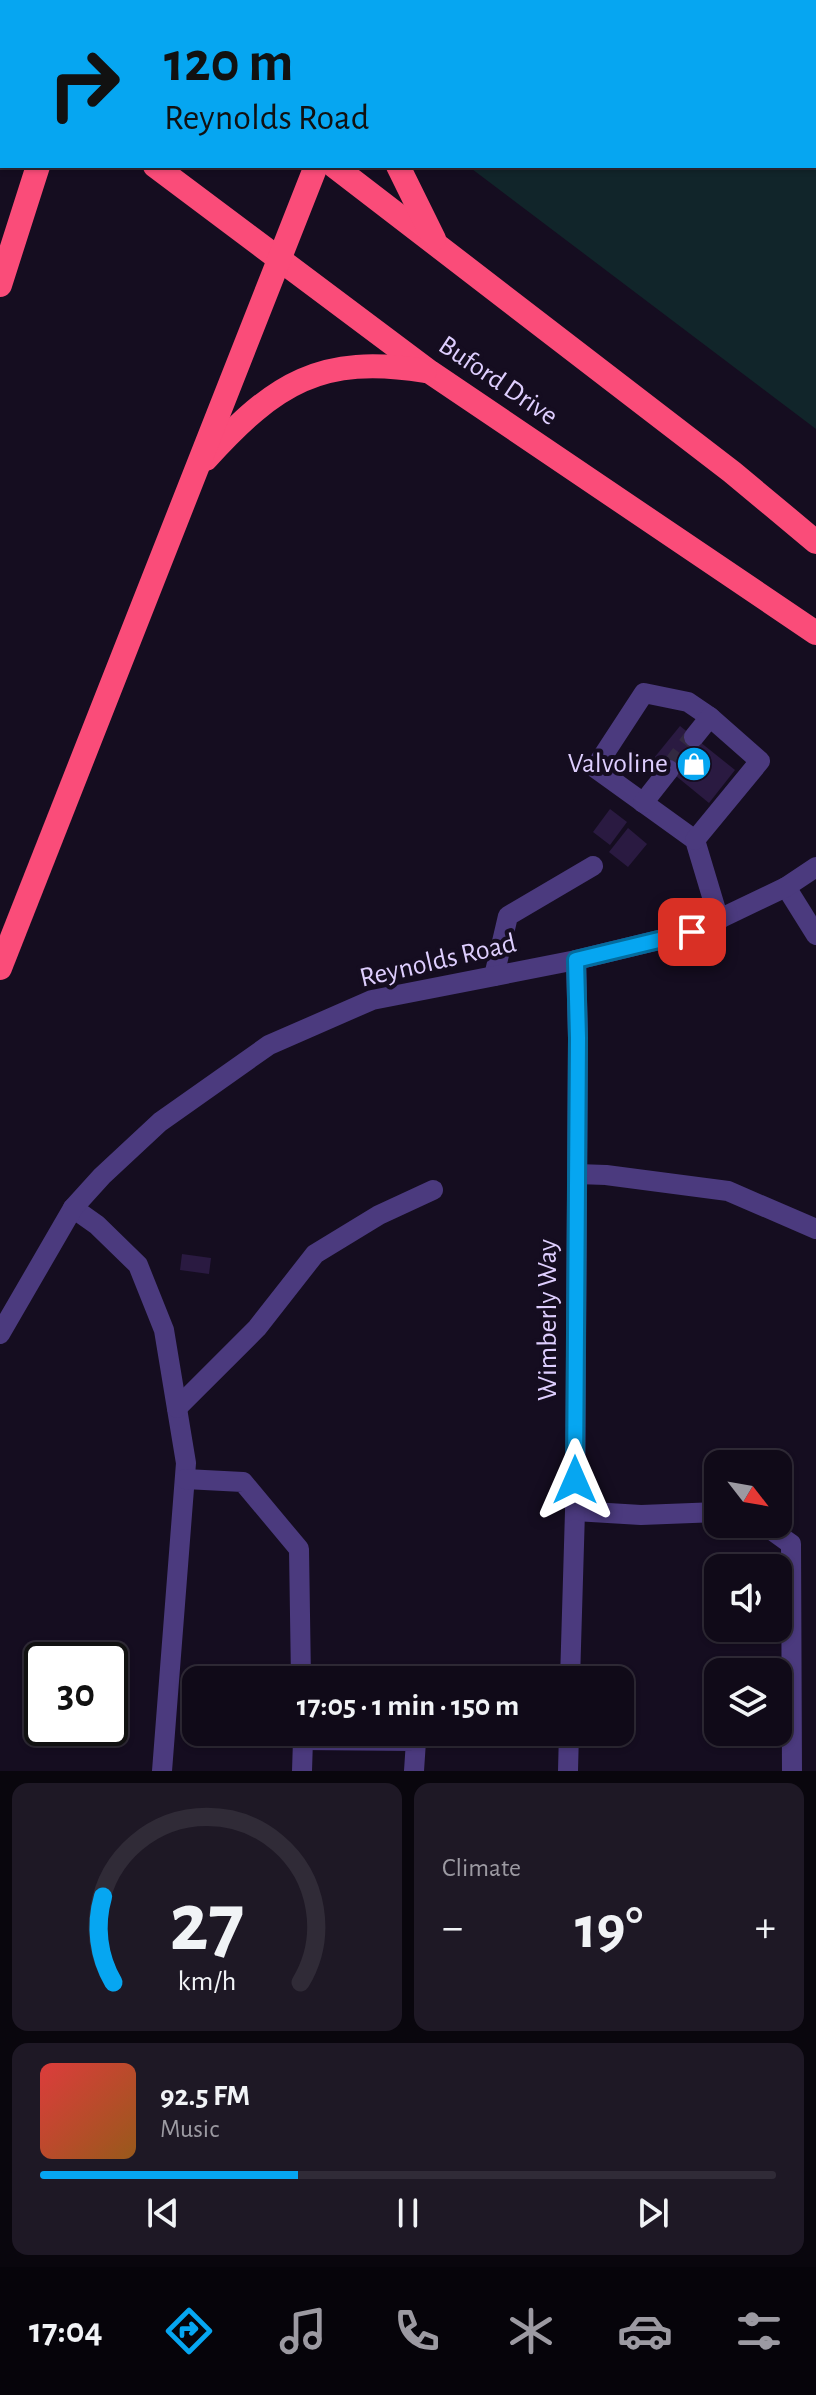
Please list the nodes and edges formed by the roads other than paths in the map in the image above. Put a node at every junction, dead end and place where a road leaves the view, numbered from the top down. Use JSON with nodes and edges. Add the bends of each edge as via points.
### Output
{"nodes":[{"id":1,"x":37,"y":168,"type":"edge"},
{"id":2,"x":158,"y":168,"type":"edge"},
{"id":3,"x":315,"y":168,"type":"edge"},
{"id":4,"x":337,"y":168,"type":"edge"},
{"id":5,"x":399,"y":168,"type":"edge"},
{"id":6,"x":436,"y":245,"type":"junction"},
{"id":7,"x":279,"y":261,"type":"junction"},
{"id":8,"x":0,"y":285,"type":"edge"},
{"id":9,"x":430,"y":372,"type":"junction"},
{"id":10,"x":194,"y":473,"type":"junction"},
{"id":11,"x":816,"y":542,"type":"edge"},
{"id":12,"x":816,"y":633,"type":"edge"},
{"id":13,"x":710,"y":717,"type":"junction"},
{"id":14,"x":694,"y":737,"type":"tunnel mouth"},
{"id":15,"x":669,"y":770,"type":"tunnel mouth"},
{"id":16,"x":643,"y":803,"type":"junction"},
{"id":17,"x":695,"y":840,"type":"junction"},
{"id":18,"x":593,"y":866,"type":"dead end"},
{"id":19,"x":816,"y":867,"type":"edge"},
{"id":20,"x":786,"y":887,"type":"junction"},
{"id":21,"x":719,"y":920,"type":"junction"},
{"id":22,"x":816,"y":935,"type":"edge"},
{"id":23,"x":576,"y":960,"type":"junction"},
{"id":24,"x":0,"y":968,"type":"edge"},
{"id":25,"x":494,"y":976,"type":"junction"},
{"id":26,"x":577,"y":1174,"type":"junction"},
{"id":27,"x":433,"y":1190,"type":"dead end"},
{"id":28,"x":73,"y":1208,"type":"junction"},
{"id":29,"x":816,"y":1229,"type":"edge"},
{"id":30,"x":0,"y":1334,"type":"edge"},
{"id":31,"x":177,"y":1408,"type":"junction"},
{"id":32,"x":185,"y":1479,"type":"junction"},
{"id":33,"x":575,"y":1511,"type":"junction"},
{"id":34,"x":704,"y":1513,"type":"edge"},
{"id":35,"x":783,"y":1538,"type":"edge"},
{"id":36,"x":301,"y":1666,"type":"edge"},
{"id":37,"x":570,"y":1666,"type":"edge"},
{"id":38,"x":303,"y":1746,"type":"edge"},
{"id":39,"x":416,"y":1746,"type":"edge"},
{"id":40,"x":569,"y":1746,"type":"edge"},
{"id":41,"x":162,"y":1771,"type":"edge"},
{"id":42,"x":302,"y":1771,"type":"edge"},
{"id":43,"x":414,"y":1771,"type":"edge"},
{"id":44,"x":568,"y":1771,"type":"edge"},
{"id":45,"x":792,"y":1771,"type":"edge"}],
"edges":[{"from":1,"to":8,"type":"highway"},
{"from":2,"to":7,"type":"highway","name":"Buford Drive"},
{"from":3,"to":7,"type":"highway"},
{"from":4,"to":6,"type":"highway"},
{"from":5,"to":6,"type":"highway"},
{"from":6,"to":11,"type":"highway"},
{"from":7,"to":9,"type":"highway","name":"Buford Drive"},
{"from":7,"to":10,"type":"highway"},
{"from":9,"to":10,"type":"highway","via":[[364,365],[315,373],[269,399]]},
{"from":9,"to":12,"type":"highway","name":"Buford Drive"},
{"from":10,"to":24,"type":"highway"},
{"from":13,"to":14,"type":"street"},
{"from":13,"to":16,"type":"street","via":[[688,702],[644,693],[595,768]]},
{"from":13,"to":17,"type":"street","via":[[760,761]]},
{"from":15,"to":16,"type":"street"},
{"from":16,"to":17,"type":"street"},
{"from":17,"to":21,"type":"street"},
{"from":18,"to":25,"type":"street","via":[[508,916]]},
{"from":19,"to":20,"type":"street","name":"Reynolds Road"},
{"from":20,"to":21,"type":"street","name":"Reynolds Road"},
{"from":20,"to":22,"type":"street"},
{"from":21,"to":23,"type":"street","name":"Reynolds Road","via":[[692,932]]},
{"from":23,"to":25,"type":"street","name":"Reynolds Road"},
{"from":23,"to":26,"type":"street","name":"Wimberly Way"},
{"from":25,"to":28,"type":"street","name":"Reynolds Road","via":[[372,1000],[269,1045],[160,1122]]},
{"from":26,"to":29,"type":"street","via":[[728,1191]]},
{"from":26,"to":33,"type":"street","name":"Wimberly Way"},
{"from":27,"to":31,"type":"street","via":[[315,1254],[257,1328]]},
{"from":28,"to":30,"type":"street","name":"Reynolds Road"},
{"from":28,"to":31,"type":"street","via":[[138,1265],[164,1330]]},
{"from":31,"to":32,"type":"street"},
{"from":32,"to":36,"type":"street","via":[[243,1482],[299,1549]]},
{"from":32,"to":41,"type":"street"},
{"from":33,"to":34,"type":"street"},
{"from":33,"to":37,"type":"street","name":"Wimberly Way"},
{"from":35,"to":45,"type":"street","via":[[791,1544]]},
{"from":38,"to":42,"type":"street"},
{"from":39,"to":43,"type":"street"},
{"from":40,"to":44,"type":"street"}]}
